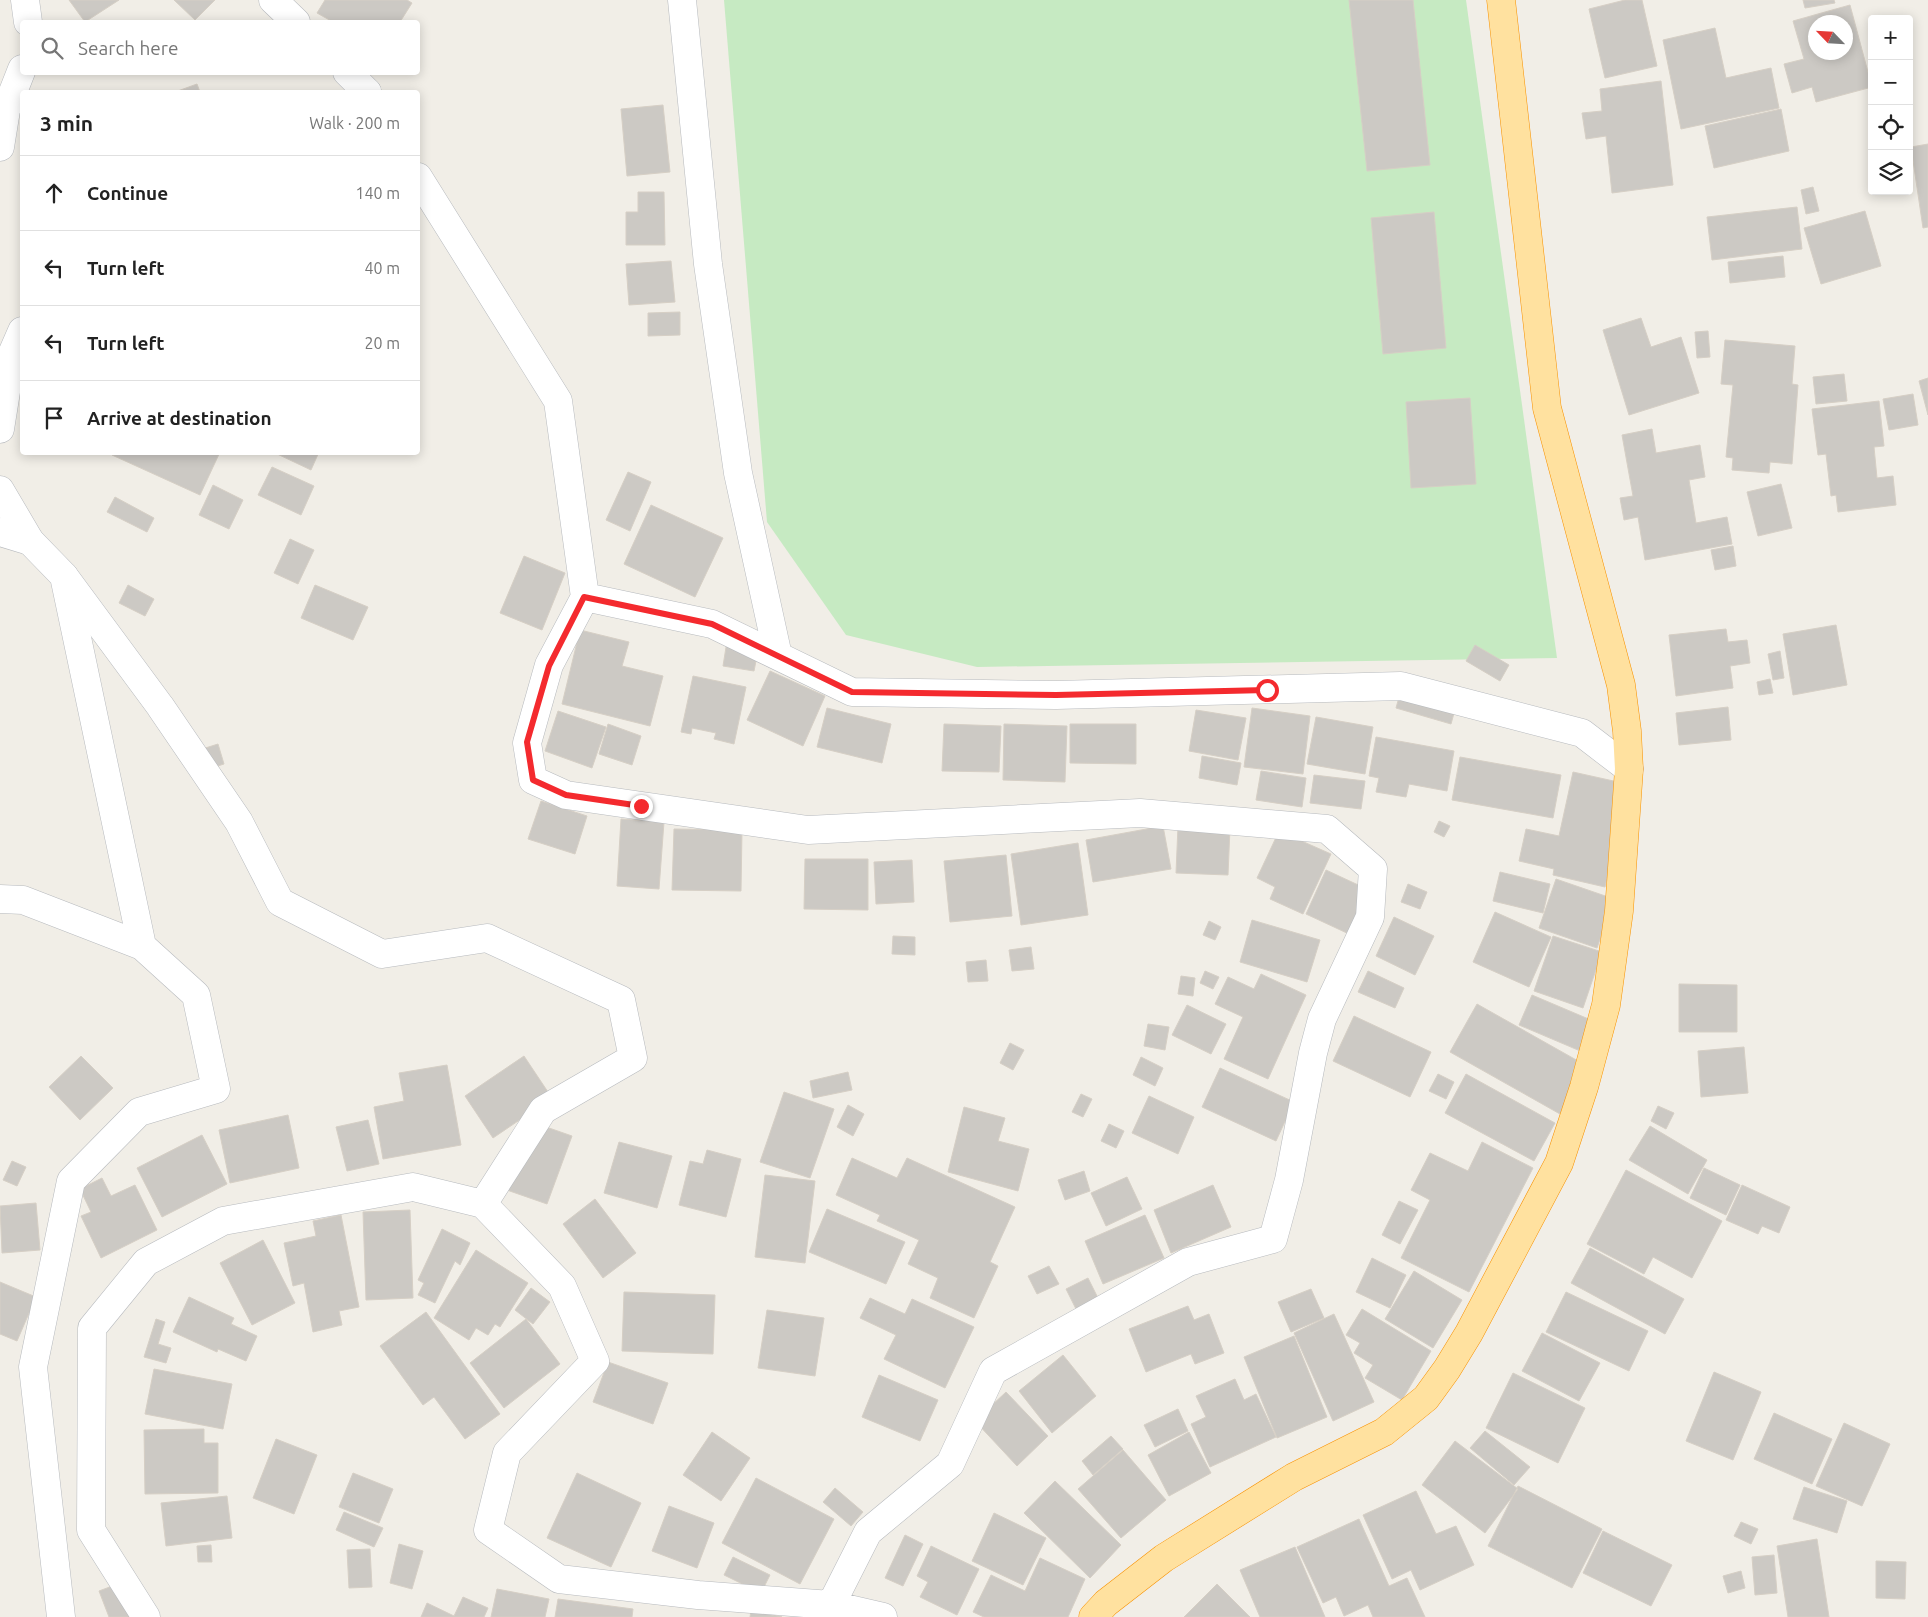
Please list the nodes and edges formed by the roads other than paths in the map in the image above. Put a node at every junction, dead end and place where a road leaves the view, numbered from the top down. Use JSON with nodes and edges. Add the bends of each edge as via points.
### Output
{"nodes":[{"id":1,"x":25,"y":0,"type":"edge"},
{"id":2,"x":273,"y":0,"type":"edge"},
{"id":3,"x":682,"y":0,"type":"edge"},
{"id":4,"x":1501,"y":0,"type":"edge"},
{"id":5,"x":28,"y":20,"type":"edge"},
{"id":6,"x":294,"y":20,"type":"edge"},
{"id":7,"x":20,"y":74,"type":"edge"},
{"id":8,"x":350,"y":75,"type":"edge"},
{"id":9,"x":365,"y":90,"type":"edge"},
{"id":10,"x":0,"y":147,"type":"edge"},
{"id":11,"x":420,"y":180,"type":"edge"},
{"id":12,"x":20,"y":336,"type":"edge"},
{"id":13,"x":0,"y":429,"type":"edge"},
{"id":14,"x":0,"y":490,"type":"edge"},
{"id":15,"x":0,"y":532,"type":"edge"},
{"id":16,"x":30,"y":541,"type":"junction"},
{"id":17,"x":64,"y":576,"type":"junction"},
{"id":18,"x":584,"y":597,"type":"junction"},
{"id":19,"x":778,"y":656,"type":"junction"},
{"id":20,"x":1629,"y":769,"type":"junction"},
{"id":21,"x":0,"y":900,"type":"edge"},
{"id":22,"x":142,"y":946,"type":"junction"},
{"id":23,"x":484,"y":1204,"type":"junction"},
{"id":24,"x":831,"y":1605,"type":"junction"},
{"id":25,"x":61,"y":1617,"type":"edge"},
{"id":26,"x":146,"y":1617,"type":"edge"},
{"id":27,"x":884,"y":1617,"type":"edge"},
{"id":28,"x":1093,"y":1617,"type":"edge"}],
"edges":[{"from":1,"to":5,"type":"street"},
{"from":2,"to":6,"type":"street"},
{"from":3,"to":19,"type":"street","via":[[708,264],[738,473]]},
{"from":4,"to":20,"type":"highway","via":[[1547,408],[1621,685]]},
{"from":7,"to":10,"type":"street","via":[[6,110]]},
{"from":8,"to":9,"type":"street"},
{"from":11,"to":18,"type":"street","via":[[558,401]]},
{"from":12,"to":13,"type":"street","via":[[12,354]]},
{"from":14,"to":16,"type":"street"},
{"from":15,"to":16,"type":"street"},
{"from":16,"to":17,"type":"street"},
{"from":17,"to":22,"type":"street"},
{"from":17,"to":23,"type":"street","via":[[160,706],[239,822],[280,902],[382,954],[487,938],[621,1000],[633,1058],[543,1110]]},
{"from":18,"to":19,"type":"street","via":[[712,624]]},
{"from":18,"to":24,"type":"street","via":[[549,666],[527,742],[533,780],[566,795],[808,830],[1140,812],[1327,829],[1373,870],[1370,917],[1322,1020],[1289,1180],[1273,1239],[1188,1262],[993,1371],[950,1464],[868,1532]]},
{"from":19,"to":20,"type":"street","via":[[852,692],[1056,695],[1401,686],[1582,733]]},
{"from":20,"to":28,"type":"highway","via":[[1619,911],[1607,996],[1584,1087],[1559,1163],[1447,1369],[1426,1398],[1384,1432],[1294,1477],[1164,1558],[1106,1602]]},
{"from":21,"to":22,"type":"street","via":[[23,900]]},
{"from":22,"to":25,"type":"street","via":[[196,995],[216,1089],[139,1112],[71,1182],[33,1367]]},
{"from":23,"to":24,"type":"street","via":[[562,1286],[595,1361],[507,1454],[488,1530],[559,1579],[698,1595]]},
{"from":23,"to":26,"type":"street","via":[[413,1187],[223,1222],[146,1262],[116,1298],[92,1328],[91,1530]]},
{"from":24,"to":27,"type":"street"}]}
